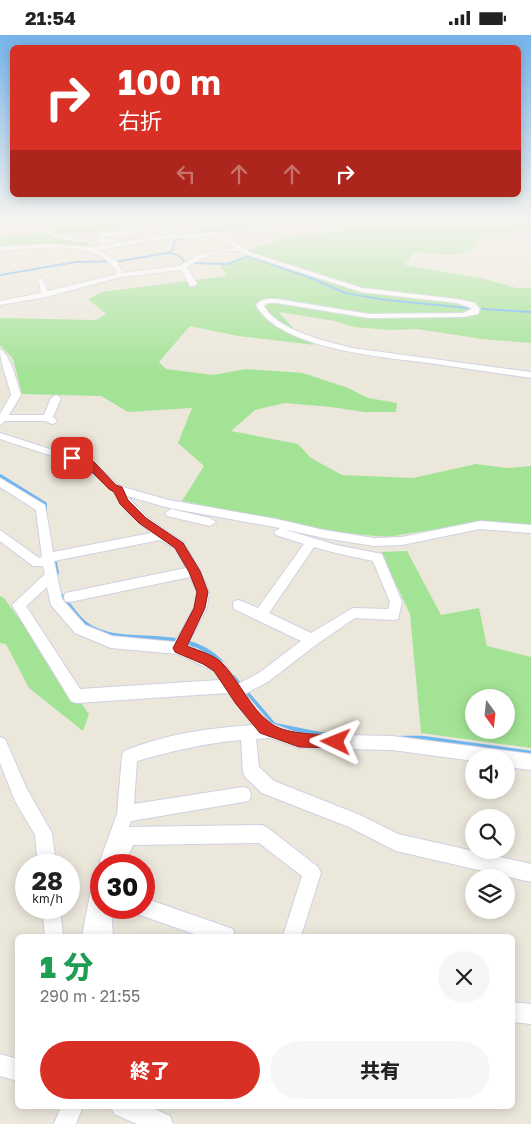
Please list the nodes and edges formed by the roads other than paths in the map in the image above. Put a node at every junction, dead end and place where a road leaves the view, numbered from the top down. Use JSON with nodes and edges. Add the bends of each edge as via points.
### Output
{"nodes":[{"id":1,"x":119,"y":272,"type":"edge"},
{"id":2,"x":140,"y":272,"type":"edge"},
{"id":3,"x":190,"y":272,"type":"edge"},
{"id":4,"x":304,"y":272,"type":"edge"},
{"id":5,"x":121,"y":275,"type":"junction"},
{"id":6,"x":40,"y":279,"type":"dead end"},
{"id":7,"x":194,"y":285,"type":"dead end"},
{"id":8,"x":46,"y":295,"type":"junction"},
{"id":9,"x":0,"y":303,"type":"edge"},
{"id":10,"x":0,"y":352,"type":"edge"},
{"id":11,"x":4,"y":364,"type":"edge"},
{"id":12,"x":531,"y":375,"type":"edge"},
{"id":13,"x":0,"y":376,"type":"edge"},
{"id":14,"x":56,"y":398,"type":"dead end"},
{"id":15,"x":1,"y":419,"type":"edge"},
{"id":16,"x":0,"y":436,"type":"edge"},
{"id":17,"x":0,"y":481,"type":"edge"},
{"id":18,"x":120,"y":495,"type":"junction"},
{"id":19,"x":229,"y":515,"type":"junction"},
{"id":20,"x":210,"y":522,"type":"dead end"},
{"id":21,"x":531,"y":529,"type":"edge"},
{"id":22,"x":0,"y":534,"type":"edge"},
{"id":23,"x":162,"y":535,"type":"junction"},
{"id":24,"x":312,"y":541,"type":"junction"},
{"id":25,"x":48,"y":558,"type":"junction"},
{"id":26,"x":194,"y":571,"type":"junction"},
{"id":27,"x":51,"y":576,"type":"junction"},
{"id":28,"x":70,"y":597,"type":"dead end"},
{"id":29,"x":239,"y":605,"type":"dead end"},
{"id":30,"x":261,"y":615,"type":"junction"},
{"id":31,"x":312,"y":640,"type":"junction"},
{"id":32,"x":179,"y":648,"type":"junction"},
{"id":33,"x":235,"y":690,"type":"junction"},
{"id":34,"x":270,"y":731,"type":"junction"},
{"id":35,"x":248,"y":734,"type":"junction"},
{"id":36,"x":0,"y":744,"type":"edge"},
{"id":37,"x":465,"y":753,"type":"edge"},
{"id":38,"x":515,"y":760,"type":"edge"},
{"id":39,"x":531,"y":762,"type":"edge"},
{"id":40,"x":243,"y":795,"type":"dead end"},
{"id":41,"x":124,"y":814,"type":"junction"},
{"id":42,"x":46,"y":854,"type":"edge"},
{"id":43,"x":111,"y":854,"type":"edge"},
{"id":44,"x":120,"y":854,"type":"edge"},
{"id":45,"x":531,"y":873,"type":"edge"},
{"id":46,"x":155,"y":911,"type":"edge"},
{"id":47,"x":52,"y":919,"type":"edge"},
{"id":48,"x":96,"y":919,"type":"edge"},
{"id":49,"x":104,"y":919,"type":"edge"},
{"id":50,"x":54,"y":934,"type":"edge"},
{"id":51,"x":92,"y":934,"type":"edge"},
{"id":52,"x":104,"y":934,"type":"edge"},
{"id":53,"x":220,"y":934,"type":"edge"},
{"id":54,"x":293,"y":934,"type":"edge"},
{"id":55,"x":515,"y":1011,"type":"edge"},
{"id":56,"x":531,"y":1014,"type":"edge"},
{"id":57,"x":0,"y":1065,"type":"edge"},
{"id":58,"x":15,"y":1069,"type":"edge"},
{"id":59,"x":71,"y":1109,"type":"edge"},
{"id":60,"x":129,"y":1109,"type":"edge"},
{"id":61,"x":65,"y":1124,"type":"edge"},
{"id":62,"x":162,"y":1124,"type":"edge"}],
"edges":[{"from":1,"to":5,"type":"street"},
{"from":2,"to":5,"type":"street"},
{"from":3,"to":7,"type":"street"},
{"from":4,"to":12,"type":"street","via":[[361,290],[457,301],[476,309],[463,315],[369,316],[277,301],[266,301],[260,305],[266,317],[304,337],[352,350]]},
{"from":5,"to":8,"type":"street"},
{"from":6,"to":8,"type":"street"},
{"from":8,"to":9,"type":"street"},
{"from":10,"to":11,"type":"street"},
{"from":11,"to":13,"type":"street"},
{"from":11,"to":15,"type":"street","via":[[16,395]]},
{"from":14,"to":15,"type":"street","via":[[50,419]]},
{"from":16,"to":18,"type":"street","via":[[90,465]]},
{"from":17,"to":25,"type":"street","via":[[41,508]]},
{"from":18,"to":19,"type":"street"},
{"from":18,"to":20,"type":"street"},
{"from":18,"to":23,"type":"street","via":[[143,521]]},
{"from":19,"to":21,"type":"street","via":[[374,542],[402,541],[480,525]]},
{"from":19,"to":24,"type":"street","via":[[232,520]]},
{"from":22,"to":25,"type":"street","via":[[37,563]]},
{"from":23,"to":25,"type":"street"},
{"from":23,"to":26,"type":"street","via":[[179,545]]},
{"from":24,"to":30,"type":"street"},
{"from":24,"to":31,"type":"street","via":[[378,557],[396,602],[393,615],[353,613]]},
{"from":25,"to":27,"type":"street"},
{"from":26,"to":28,"type":"street"},
{"from":26,"to":32,"type":"street","via":[[203,592],[200,608]]},
{"from":27,"to":32,"type":"street","via":[[56,601],[80,629],[111,642]]},
{"from":27,"to":33,"type":"street","via":[[18,605],[76,696]]},
{"from":29,"to":30,"type":"street"},
{"from":30,"to":31,"type":"street"},
{"from":31,"to":33,"type":"street","via":[[264,677]]},
{"from":32,"to":33,"type":"street","via":[[219,667]]},
{"from":33,"to":34,"type":"street"},
{"from":34,"to":35,"type":"street"},
{"from":34,"to":37,"type":"street","via":[[299,741],[392,743]]},
{"from":35,"to":41,"type":"street","via":[[215,735],[130,756]]},
{"from":35,"to":45,"type":"street","via":[[251,771],[268,787],[354,821],[396,842]]},
{"from":36,"to":42,"type":"street","via":[[21,795],[43,833]]},
{"from":38,"to":39,"type":"street"},
{"from":40,"to":41,"type":"street"},
{"from":41,"to":43,"type":"street"},
{"from":44,"to":54,"type":"street","via":[[128,836],[262,834],[312,873]]},
{"from":46,"to":53,"type":"street"},
{"from":47,"to":50,"type":"street"},
{"from":48,"to":51,"type":"street"},
{"from":49,"to":52,"type":"street"},
{"from":55,"to":56,"type":"street"},
{"from":57,"to":58,"type":"street"},
{"from":59,"to":61,"type":"street"},
{"from":60,"to":62,"type":"street"}]}
